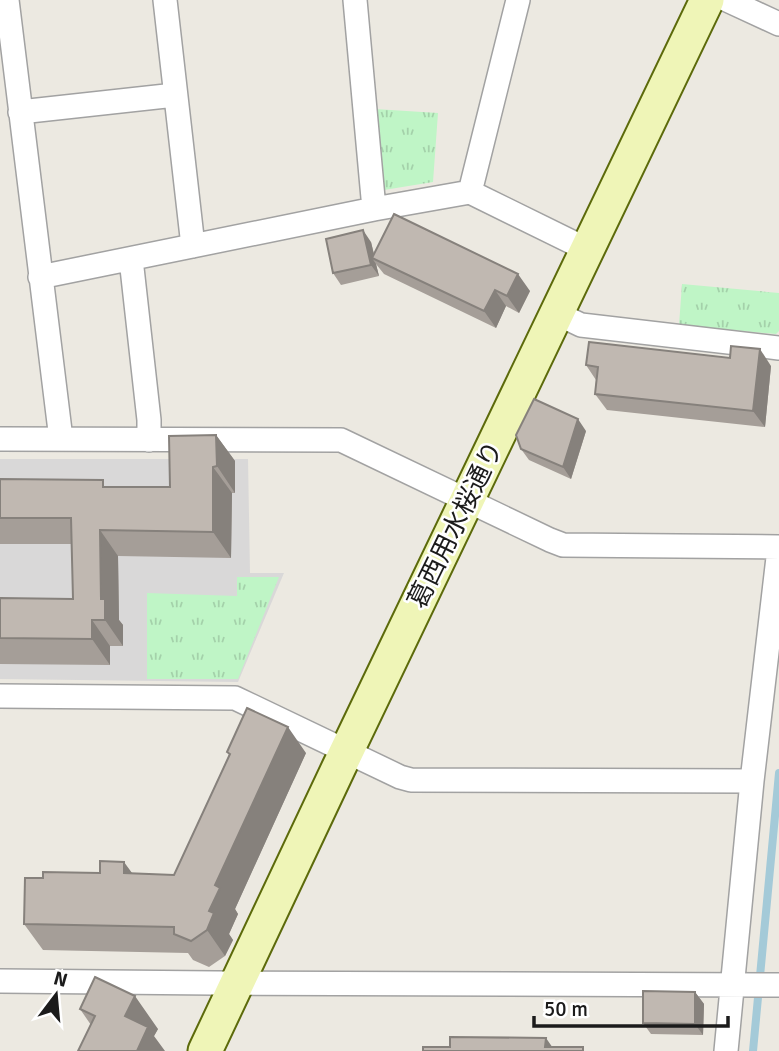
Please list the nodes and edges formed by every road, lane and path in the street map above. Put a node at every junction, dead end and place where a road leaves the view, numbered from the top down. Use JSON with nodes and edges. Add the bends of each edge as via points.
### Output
{"nodes":[{"id":1,"x":7,"y":0,"type":"edge"},
{"id":2,"x":164,"y":0,"type":"edge"},
{"id":3,"x":355,"y":0,"type":"edge"},
{"id":4,"x":517,"y":0,"type":"edge"},
{"id":5,"x":707,"y":0,"type":"edge"},
{"id":6,"x":727,"y":0,"type":"edge"},
{"id":7,"x":779,"y":24,"type":"edge"},
{"id":8,"x":175,"y":95,"type":"junction"},
{"id":9,"x":12,"y":99,"type":"edge"},
{"id":10,"x":470,"y":192,"type":"junction"},
{"id":11,"x":374,"y":209,"type":"junction"},
{"id":12,"x":192,"y":246,"type":"junction"},
{"id":13,"x":588,"y":250,"type":"junction"},
{"id":14,"x":131,"y":258,"type":"junction"},
{"id":15,"x":40,"y":277,"type":"junction"},
{"id":16,"x":558,"y":314,"type":"junction"},
{"id":17,"x":779,"y":348,"type":"edge"},
{"id":18,"x":0,"y":439,"type":"edge"},
{"id":19,"x":61,"y":439,"type":"junction"},
{"id":20,"x":149,"y":440,"type":"junction"},
{"id":21,"x":468,"y":500,"type":"junction"},
{"id":22,"x":779,"y":548,"type":"edge"},
{"id":23,"x":0,"y":696,"type":"edge"},
{"id":24,"x":347,"y":750,"type":"junction"},
{"id":25,"x":752,"y":781,"type":"junction"},
{"id":26,"x":0,"y":981,"type":"edge"},
{"id":27,"x":238,"y":983,"type":"junction"},
{"id":28,"x":733,"y":985,"type":"junction"},
{"id":29,"x":779,"y":985,"type":"edge"},
{"id":30,"x":205,"y":1051,"type":"edge"},
{"id":31,"x":726,"y":1051,"type":"edge"}],
"edges":[{"from":1,"to":9,"type":"street"},
{"from":2,"to":8,"type":"street"},
{"from":3,"to":11,"type":"street"},
{"from":4,"to":10,"type":"street"},
{"from":5,"to":13,"type":"street","name":"葛西用水桜通り"},
{"from":6,"to":7,"type":"street"},
{"from":8,"to":9,"type":"street"},
{"from":8,"to":12,"type":"street"},
{"from":9,"to":15,"type":"street"},
{"from":10,"to":11,"type":"street"},
{"from":10,"to":13,"type":"street"},
{"from":11,"to":12,"type":"street"},
{"from":12,"to":14,"type":"street"},
{"from":13,"to":16,"type":"street","name":"葛西用水桜通り"},
{"from":14,"to":15,"type":"street"},
{"from":14,"to":20,"type":"street"},
{"from":15,"to":19,"type":"street"},
{"from":16,"to":17,"type":"street","via":[[582,325]]},
{"from":16,"to":21,"type":"street","name":"葛西用水桜通り"},
{"from":18,"to":19,"type":"street"},
{"from":19,"to":20,"type":"street"},
{"from":20,"to":21,"type":"street","via":[[341,440]]},
{"from":21,"to":22,"type":"street","via":[[563,545]]},
{"from":21,"to":24,"type":"street","name":"葛西用水桜通り"},
{"from":22,"to":25,"type":"street"},
{"from":23,"to":24,"type":"street","via":[[234,698]]},
{"from":24,"to":25,"type":"street","via":[[411,780]]},
{"from":24,"to":27,"type":"street","name":"葛西用水桜通り"},
{"from":25,"to":28,"type":"street"},
{"from":26,"to":27,"type":"street"},
{"from":27,"to":28,"type":"street"},
{"from":27,"to":30,"type":"street","name":"葛西用水桜通り"},
{"from":28,"to":29,"type":"street"},
{"from":28,"to":31,"type":"street"}]}
